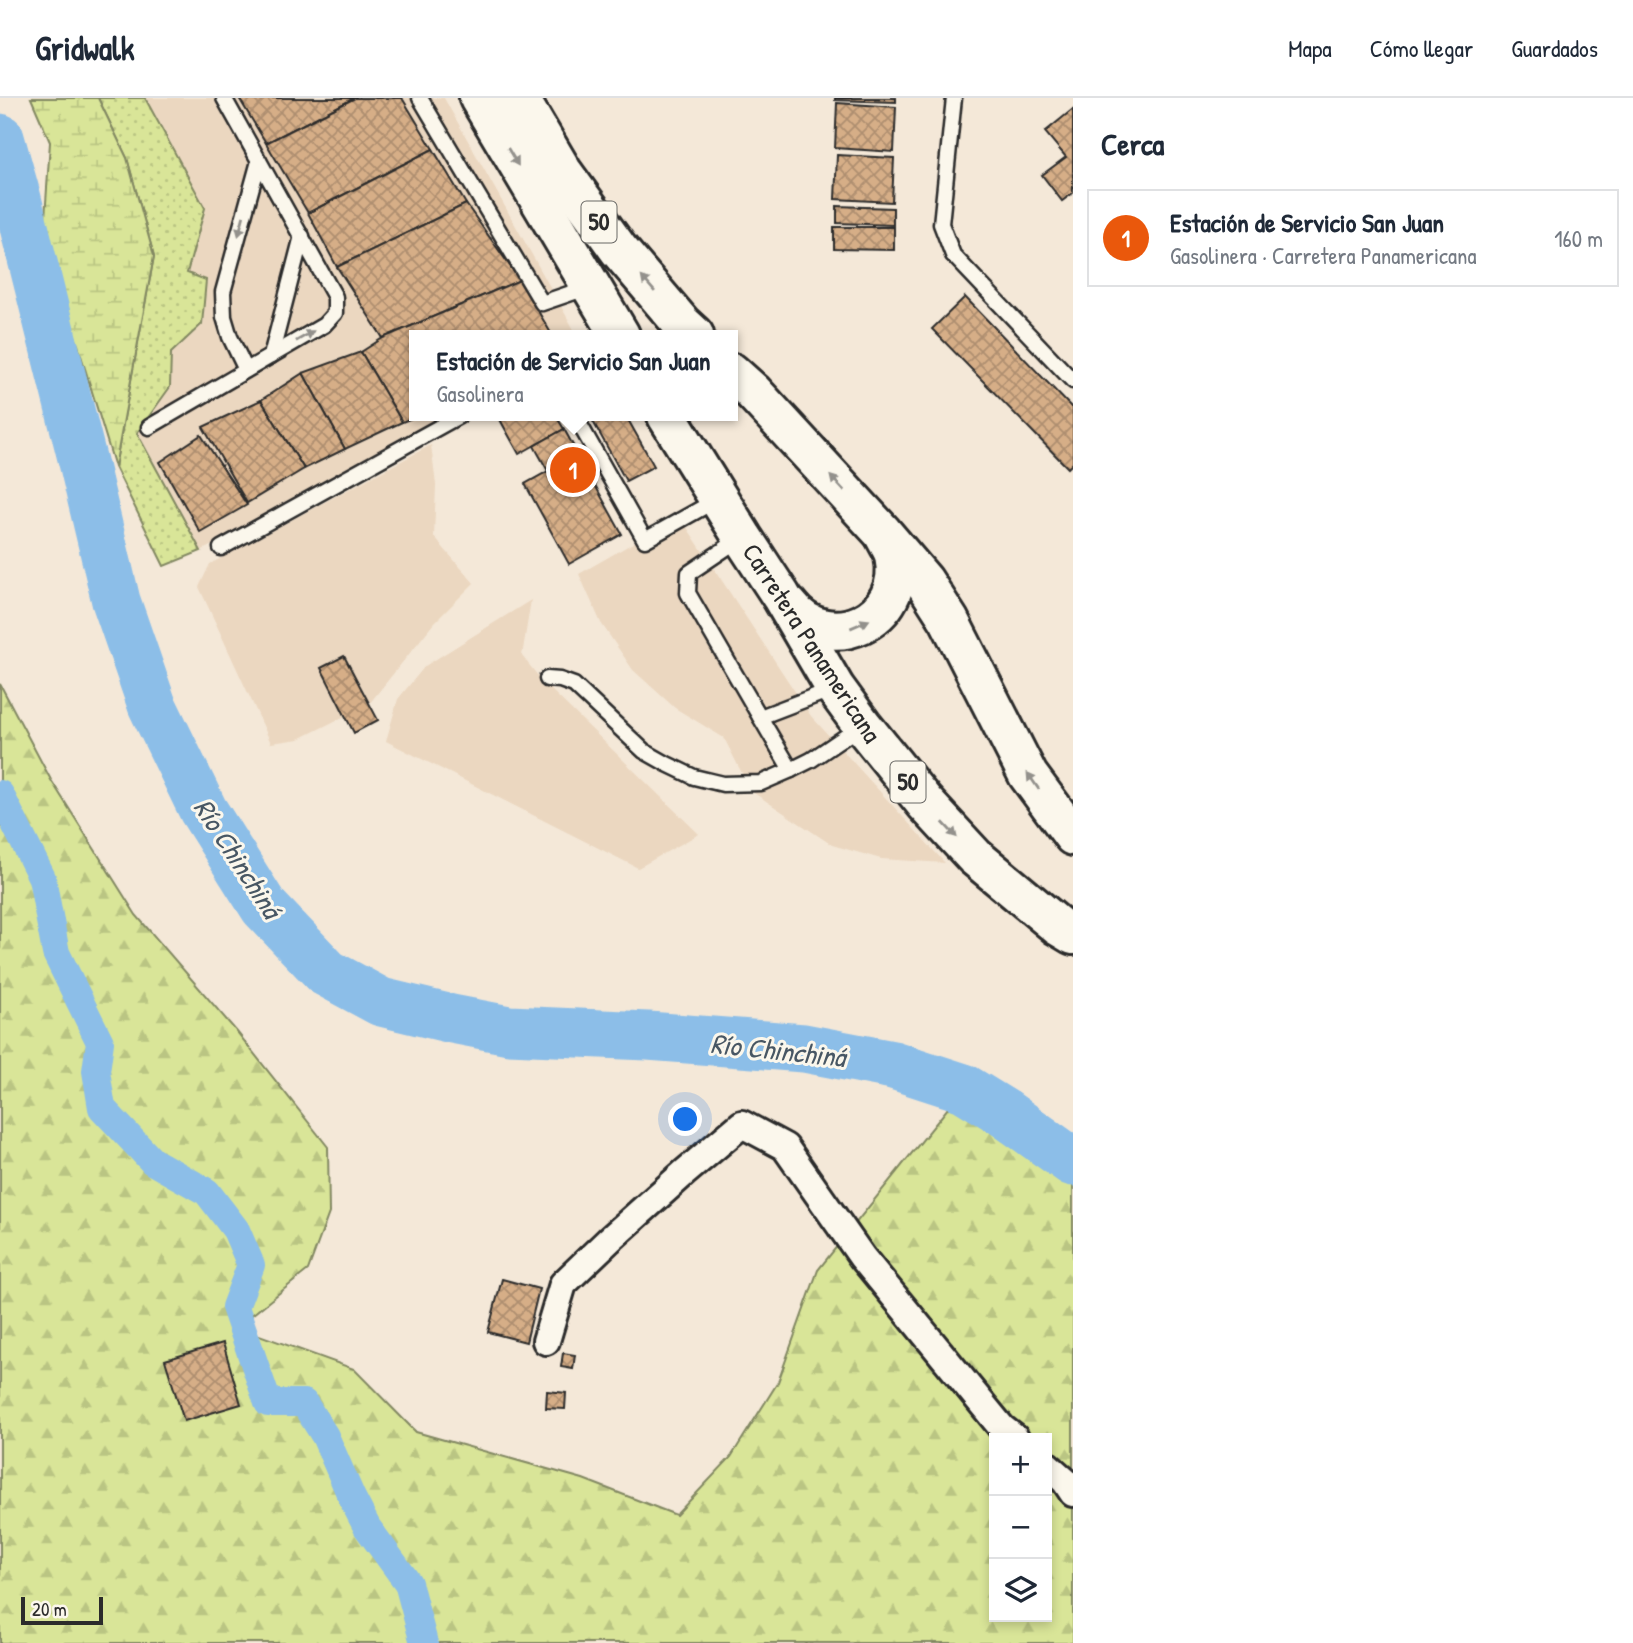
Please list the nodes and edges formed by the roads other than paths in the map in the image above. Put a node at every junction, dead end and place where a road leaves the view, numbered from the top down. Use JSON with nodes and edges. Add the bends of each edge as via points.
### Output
{"nodes":[{"id":1,"x":224,"y":98,"type":"edge"},
{"id":2,"x":420,"y":98,"type":"edge"},
{"id":3,"x":478,"y":98,"type":"edge"},
{"id":4,"x":519,"y":98,"type":"edge"},
{"id":5,"x":954,"y":98,"type":"edge"},
{"id":6,"x":259,"y":161,"type":"junction"},
{"id":7,"x":302,"y":236,"type":"junction"},
{"id":8,"x":590,"y":286,"type":"junction"},
{"id":9,"x":612,"y":330,"type":"edge"},
{"id":10,"x":689,"y":330,"type":"edge"},
{"id":11,"x":271,"y":356,"type":"junction"},
{"id":12,"x":246,"y":370,"type":"junction"},
{"id":13,"x":738,"y":379,"type":"edge"},
{"id":14,"x":1073,"y":381,"type":"edge"},
{"id":15,"x":450,"y":421,"type":"edge"},
{"id":16,"x":578,"y":421,"type":"edge"},
{"id":17,"x":670,"y":421,"type":"edge"},
{"id":18,"x":149,"y":427,"type":"dead end"},
{"id":19,"x":718,"y":499,"type":"junction"},
{"id":20,"x":883,"y":533,"type":"junction"},
{"id":21,"x":743,"y":538,"type":"junction"},
{"id":22,"x":221,"y":548,"type":"dead end"},
{"id":23,"x":781,"y":596,"type":"junction"},
{"id":24,"x":547,"y":679,"type":"dead end"},
{"id":25,"x":835,"y":688,"type":"junction"},
{"id":26,"x":760,"y":717,"type":"junction"},
{"id":27,"x":862,"y":725,"type":"junction"},
{"id":28,"x":791,"y":770,"type":"junction"},
{"id":29,"x":1073,"y":836,"type":"edge"},
{"id":30,"x":1073,"y":935,"type":"edge"},
{"id":31,"x":546,"y":1340,"type":"dead end"},
{"id":32,"x":1008,"y":1433,"type":"edge"},
{"id":33,"x":1052,"y":1469,"type":"edge"},
{"id":34,"x":1073,"y":1493,"type":"edge"}],
"edges":[{"from":1,"to":6,"type":"lane"},
{"from":2,"to":8,"type":"lane","via":[[542,303]]},
{"from":3,"to":8,"type":"highway","number":"50","one_way":true},
{"from":10,"to":4,"type":"highway","number":"50","one_way":true,"via":[[619,250],[562,171]]},
{"from":5,"to":14,"type":"lane","via":[[941,224],[953,255]]},
{"from":6,"to":7,"type":"lane"},
{"from":6,"to":12,"type":"lane","one_way":true,"via":[[223,292],[224,317]]},
{"from":7,"to":11,"type":"lane"},
{"from":11,"to":7,"type":"lane","one_way":true,"via":[[324,325],[335,313],[335,297]]},
{"from":8,"to":9,"type":"highway","number":"50"},
{"from":11,"to":12,"type":"lane"},
{"from":12,"to":18,"type":"lane"},
{"from":20,"to":13,"type":"highway","one_way":true},
{"from":15,"to":22,"type":"lane"},
{"from":16,"to":19,"type":"lane","via":[[645,540]]},
{"from":17,"to":19,"type":"highway","name":"Carretera Panamericana","number":"50"},
{"from":19,"to":21,"type":"highway","name":"Carretera Panamericana","number":"50"},
{"from":23,"to":20,"type":"highway","one_way":true,"via":[[797,616],[819,628],[844,630],[868,622],[886,604],[895,581],[894,555]]},
{"from":29,"to":20,"type":"highway","one_way":true,"via":[[1028,775],[949,620],[924,581]]},
{"from":21,"to":23,"type":"highway","name":"Carretera Panamericana","number":"50"},
{"from":21,"to":26,"type":"lane","via":[[689,573],[688,593]]},
{"from":23,"to":25,"type":"highway","name":"Carretera Panamericana","number":"50"},
{"from":24,"to":28,"type":"lane","via":[[574,685],[644,751],[695,777],[723,785],[761,783]]},
{"from":25,"to":26,"type":"lane"},
{"from":25,"to":27,"type":"highway","name":"Carretera Panamericana","number":"50"},
{"from":26,"to":28,"type":"lane"},
{"from":27,"to":28,"type":"lane"},
{"from":27,"to":30,"type":"highway","name":"Carretera Panamericana","number":"50","one_way":true,"via":[[975,856]]},
{"from":31,"to":32,"type":"street","via":[[564,1284],[742,1124],[785,1147],[862,1257]]},
{"from":33,"to":34,"type":"street"}]}
